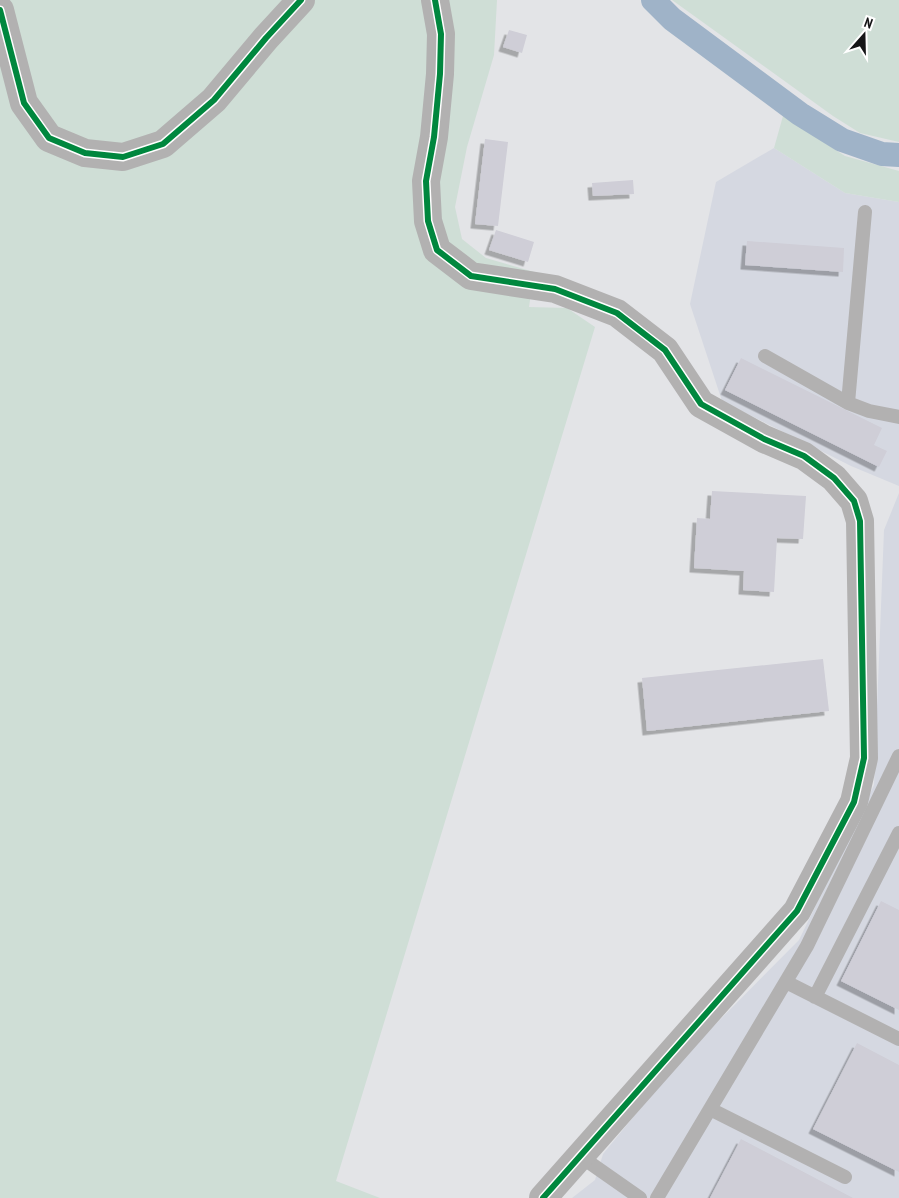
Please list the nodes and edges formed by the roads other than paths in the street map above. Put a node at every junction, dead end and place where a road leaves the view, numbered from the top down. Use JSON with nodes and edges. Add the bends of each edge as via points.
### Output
{"nodes":[{"id":1,"x":301,"y":0,"type":"edge"},
{"id":2,"x":435,"y":0,"type":"edge"},
{"id":3,"x":0,"y":10,"type":"edge"},
{"id":4,"x":865,"y":212,"type":"dead end"},
{"id":5,"x":765,"y":356,"type":"dead end"},
{"id":6,"x":848,"y":403,"type":"junction"},
{"id":7,"x":899,"y":417,"type":"edge"},
{"id":8,"x":899,"y":756,"type":"edge"},
{"id":9,"x":899,"y":834,"type":"edge"},
{"id":10,"x":786,"y":982,"type":"junction"},
{"id":11,"x":815,"y":997,"type":"junction"},
{"id":12,"x":899,"y":1039,"type":"edge"},
{"id":13,"x":710,"y":1109,"type":"junction"},
{"id":14,"x":580,"y":1156,"type":"junction"},
{"id":15,"x":845,"y":1177,"type":"dead end"},
{"id":16,"x":543,"y":1198,"type":"edge"},
{"id":17,"x":640,"y":1198,"type":"edge"},
{"id":18,"x":657,"y":1198,"type":"edge"}],
"edges":[{"from":1,"to":3,"type":"street","via":[[214,100],[163,144],[122,157],[85,153],[49,138],[24,103]]},
{"from":2,"to":14,"type":"street","via":[[441,34],[440,74],[426,181],[428,221],[436,250],[471,276],[555,289],[617,312],[665,350],[701,404],[764,439],[804,456],[834,478],[854,501],[860,521],[864,758],[854,802],[797,911]]},
{"from":4,"to":6,"type":"lane"},
{"from":5,"to":6,"type":"lane"},
{"from":6,"to":7,"type":"lane"},
{"from":8,"to":10,"type":"lane","via":[[808,946]]},
{"from":9,"to":11,"type":"lane"},
{"from":10,"to":11,"type":"lane"},
{"from":10,"to":13,"type":"lane"},
{"from":11,"to":12,"type":"lane"},
{"from":13,"to":15,"type":"lane"},
{"from":13,"to":18,"type":"lane"},
{"from":14,"to":16,"type":"street"},
{"from":14,"to":17,"type":"lane"}]}
